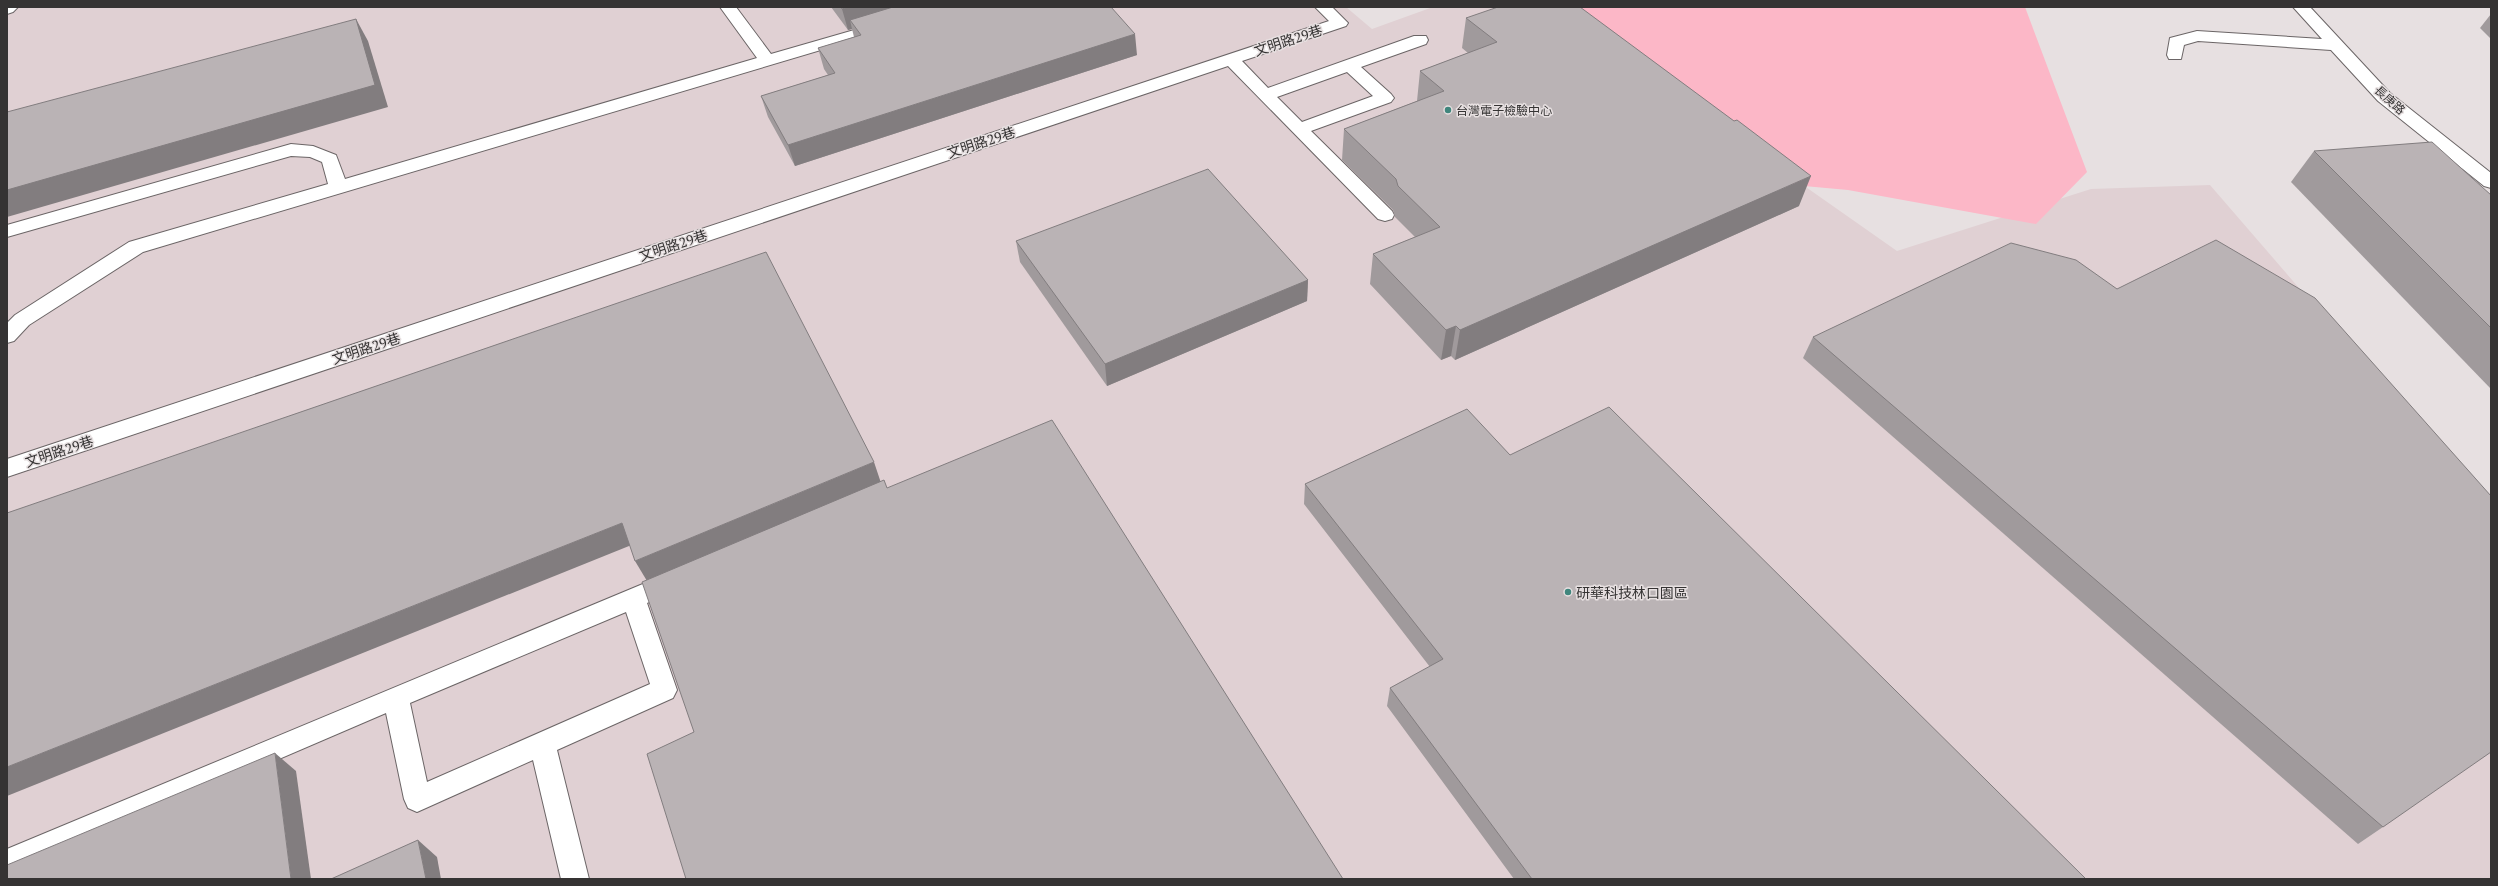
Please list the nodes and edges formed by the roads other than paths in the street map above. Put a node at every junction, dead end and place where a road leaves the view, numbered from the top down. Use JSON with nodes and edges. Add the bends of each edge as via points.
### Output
{"nodes":[{"id":1,"x":10,"y":7,"type":"edge"},
{"id":2,"x":728,"y":7,"type":"edge"},
{"id":3,"x":1323,"y":7,"type":"edge"},
{"id":4,"x":2300,"y":7,"type":"edge"},
{"id":5,"x":7,"y":9,"type":"edge"},
{"id":6,"x":896,"y":23,"type":"edge"},
{"id":7,"x":1420,"y":40,"type":"dead end"},
{"id":8,"x":2336,"y":45,"type":"junction"},
{"id":9,"x":2175,"y":55,"type":"dead end"},
{"id":10,"x":1230,"y":59,"type":"junction"},
{"id":11,"x":767,"y":60,"type":"junction"},
{"id":12,"x":1350,"y":65,"type":"junction"},
{"id":13,"x":1265,"y":94,"type":"junction"},
{"id":14,"x":1299,"y":129,"type":"junction"},
{"id":15,"x":2491,"y":182,"type":"edge"},
{"id":16,"x":338,"y":188,"type":"junction"},
{"id":17,"x":1385,"y":215,"type":"dead end"},
{"id":18,"x":7,"y":232,"type":"edge"},
{"id":19,"x":7,"y":336,"type":"edge"},
{"id":20,"x":7,"y":468,"type":"edge"},
{"id":21,"x":692,"y":573,"type":"edge"},
{"id":22,"x":633,"y":598,"type":"junction"},
{"id":23,"x":396,"y":697,"type":"junction"},
{"id":24,"x":542,"y":743,"type":"junction"},
{"id":25,"x":7,"y":863,"type":"edge"},
{"id":26,"x":575,"y":879,"type":"edge"}],
"edges":[{"from":1,"to":5,"type":"street"},
{"from":2,"to":11,"type":"street"},
{"from":3,"to":10,"type":"street","name":"文明路29巷","via":[[1340,22]]},
{"from":4,"to":8,"type":"street","name":"長庚路"},
{"from":6,"to":11,"type":"street"},
{"from":7,"to":12,"type":"street"},
{"from":8,"to":9,"type":"street","via":[[2197,36],[2176,42]]},
{"from":8,"to":15,"type":"street","name":"長庚路","via":[[2384,97]]},
{"from":10,"to":13,"type":"street"},
{"from":10,"to":20,"type":"street","name":"文明路29巷"},
{"from":11,"to":16,"type":"street"},
{"from":12,"to":13,"type":"street"},
{"from":12,"to":14,"type":"street","via":[[1385,98]]},
{"from":13,"to":14,"type":"street"},
{"from":14,"to":17,"type":"street"},
{"from":16,"to":18,"type":"street","via":[[330,160],[313,152],[291,150]]},
{"from":16,"to":19,"type":"street","via":[[136,247],[22,320]]},
{"from":21,"to":22,"type":"street"},
{"from":22,"to":23,"type":"street"},
{"from":22,"to":24,"type":"street","via":[[664,690]]},
{"from":23,"to":24,"type":"street","via":[[417,799]]},
{"from":23,"to":25,"type":"street"},
{"from":24,"to":26,"type":"street"}]}
